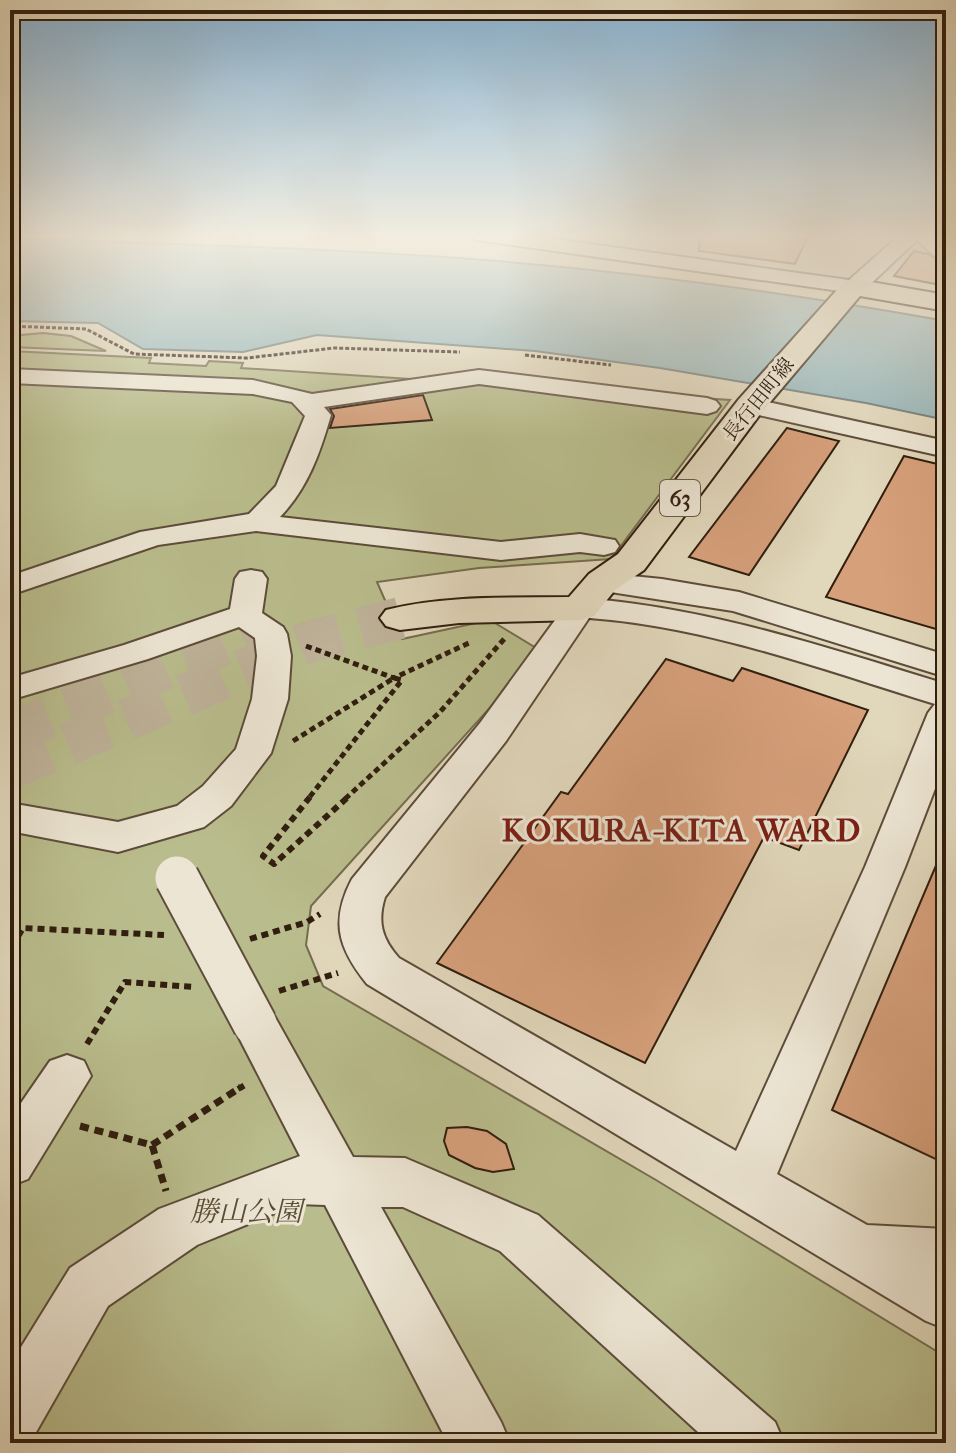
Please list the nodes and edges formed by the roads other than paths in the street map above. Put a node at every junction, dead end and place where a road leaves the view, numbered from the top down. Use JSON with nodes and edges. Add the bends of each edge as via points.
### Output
{"nodes":[{"id":1,"x":841,"y":302,"type":"edge"},
{"id":2,"x":10,"y":376,"type":"edge"},
{"id":3,"x":306,"y":402,"type":"junction"},
{"id":4,"x":707,"y":406,"type":"dead end"},
{"id":5,"x":750,"y":406,"type":"junction"},
{"id":6,"x":946,"y":449,"type":"edge"},
{"id":7,"x":267,"y":528,"type":"junction"},
{"id":8,"x":251,"y":579,"type":"dead end"},
{"id":9,"x":596,"y":579,"type":"junction"},
{"id":10,"x":10,"y":586,"type":"edge"},
{"id":11,"x":394,"y":606,"type":"tunnel mouth"},
{"id":12,"x":258,"y":625,"type":"junction"},
{"id":13,"x":946,"y":666,"type":"edge"},
{"id":14,"x":10,"y":689,"type":"edge"},
{"id":15,"x":946,"y":696,"type":"edge"},
{"id":16,"x":946,"y":713,"type":"edge"},
{"id":17,"x":163,"y":826,"type":"junction"},
{"id":18,"x":19,"y":827,"type":"edge"},
{"id":19,"x":67,"y":1076,"type":"road end"},
{"id":20,"x":10,"y":1162,"type":"edge"},
{"id":21,"x":338,"y":1181,"type":"junction"},
{"id":22,"x":747,"y":1185,"type":"junction"},
{"id":23,"x":863,"y":1251,"type":"junction"},
{"id":24,"x":946,"y":1256,"type":"edge"},
{"id":25,"x":946,"y":1301,"type":"edge"},
{"id":26,"x":10,"y":1420,"type":"edge"},
{"id":27,"x":480,"y":1443,"type":"edge"},
{"id":28,"x":754,"y":1443,"type":"edge"}],
"edges":[{"from":1,"to":5,"type":"main road","name":"長行田町線","number":"63"},
{"from":2,"to":3,"type":"street","via":[[253,387],[300,396]]},
{"from":3,"to":4,"type":"street","via":[[479,377]]},
{"from":3,"to":7,"type":"street","via":[[318,415],[306,454]]},
{"from":5,"to":6,"type":"street"},
{"from":5,"to":9,"type":"main road","name":"長行田町線","number":"63","via":[[631,562]]},
{"from":7,"to":9,"type":"street","via":[[501,551],[580,543]]},
{"from":7,"to":10,"type":"street","via":[[178,532]]},
{"from":8,"to":12,"type":"street"},
{"from":9,"to":11,"type":"main road","via":[[472,610]]},
{"from":9,"to":13,"type":"street","via":[[739,602]]},
{"from":9,"to":15,"type":"street","via":[[647,612],[753,635]]},
{"from":9,"to":22,"type":"street","via":[[493,732],[367,890],[358,921],[360,940],[383,971]]},
{"from":12,"to":14,"type":"street","via":[[226,619]]},
{"from":12,"to":17,"type":"street","via":[[274,656],[270,699],[253,753],[217,796],[190,817]]},
{"from":16,"to":22,"type":"street"},
{"from":17,"to":18,"type":"street","via":[[118,837]]},
{"from":17,"to":21,"type":"street","bridge":true,"via":[[177,878]]},
{"from":19,"to":20,"type":"street"},
{"from":21,"to":26,"type":"street","via":[[296,1180],[178,1227],[89,1287]]},
{"from":21,"to":27,"type":"street"},
{"from":21,"to":28,"type":"street","via":[[405,1183],[519,1233]]},
{"from":22,"to":23,"type":"street"},
{"from":23,"to":24,"type":"street"},
{"from":23,"to":25,"type":"street"}]}
